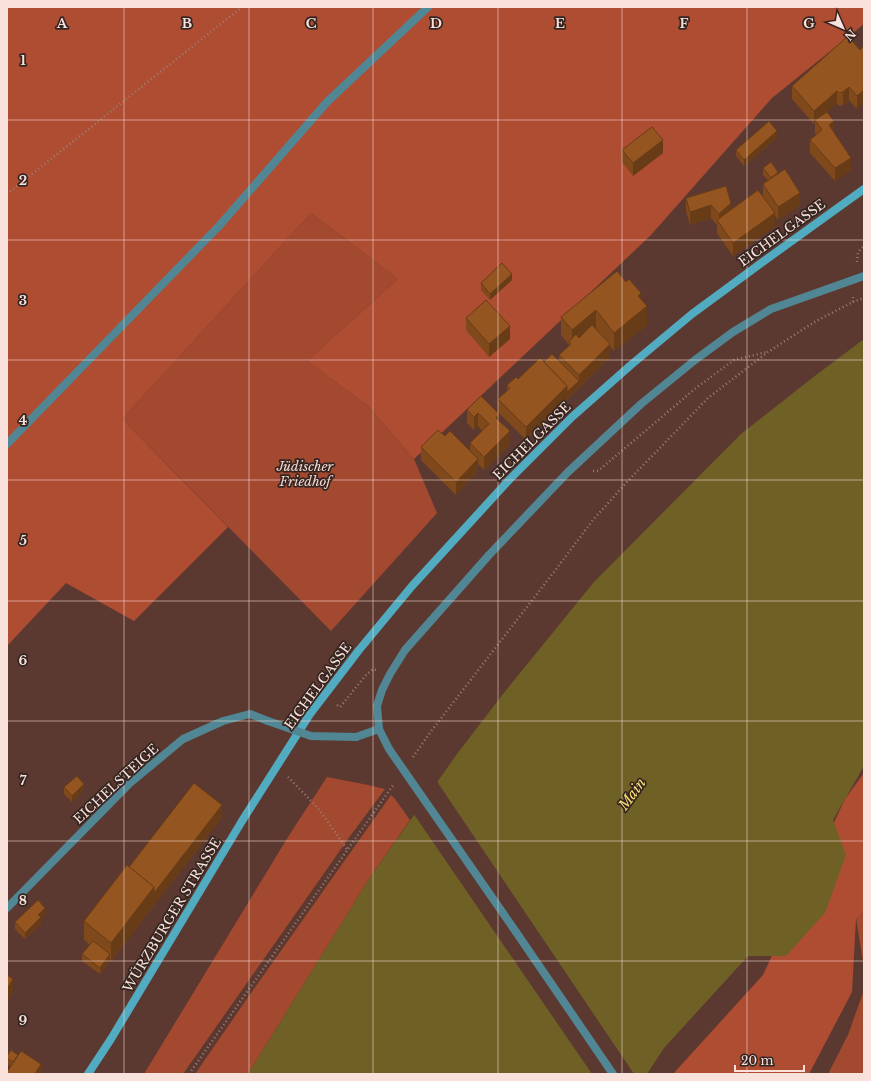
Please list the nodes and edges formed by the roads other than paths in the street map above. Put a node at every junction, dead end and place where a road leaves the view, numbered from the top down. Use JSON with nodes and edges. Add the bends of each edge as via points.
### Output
{"nodes":[{"id":1,"x":428,"y":7,"type":"edge"},
{"id":2,"x":864,"y":189,"type":"edge"},
{"id":3,"x":864,"y":276,"type":"edge"},
{"id":4,"x":7,"y":444,"type":"edge"},
{"id":5,"x":379,"y":729,"type":"junction"},
{"id":6,"x":276,"y":768,"type":"joint"},
{"id":7,"x":7,"y":908,"type":"edge"},
{"id":8,"x":88,"y":1074,"type":"edge"},
{"id":9,"x":613,"y":1074,"type":"edge"}],
"edges":[{"from":1,"to":4,"type":"street","via":[[327,102],[218,226]]},
{"from":2,"to":6,"type":"main road","name":"EICHELGASSE","via":[[692,314],[572,417],[509,480],[408,592],[310,714]]},
{"from":3,"to":5,"type":"street","via":[[771,309],[733,332],[641,404],[568,472],[489,554],[406,650],[382,690],[377,706]]},
{"from":5,"to":7,"type":"street","name":"EICHELSTEIGE","bridge":true,"via":[[356,737],[311,736],[250,714],[183,739],[130,783]]},
{"from":5,"to":9,"type":"street","bridge":true,"via":[[389,749]]},
{"from":6,"to":8,"type":"main road","name":"WÜRZBURGER STRASSE"}]}
